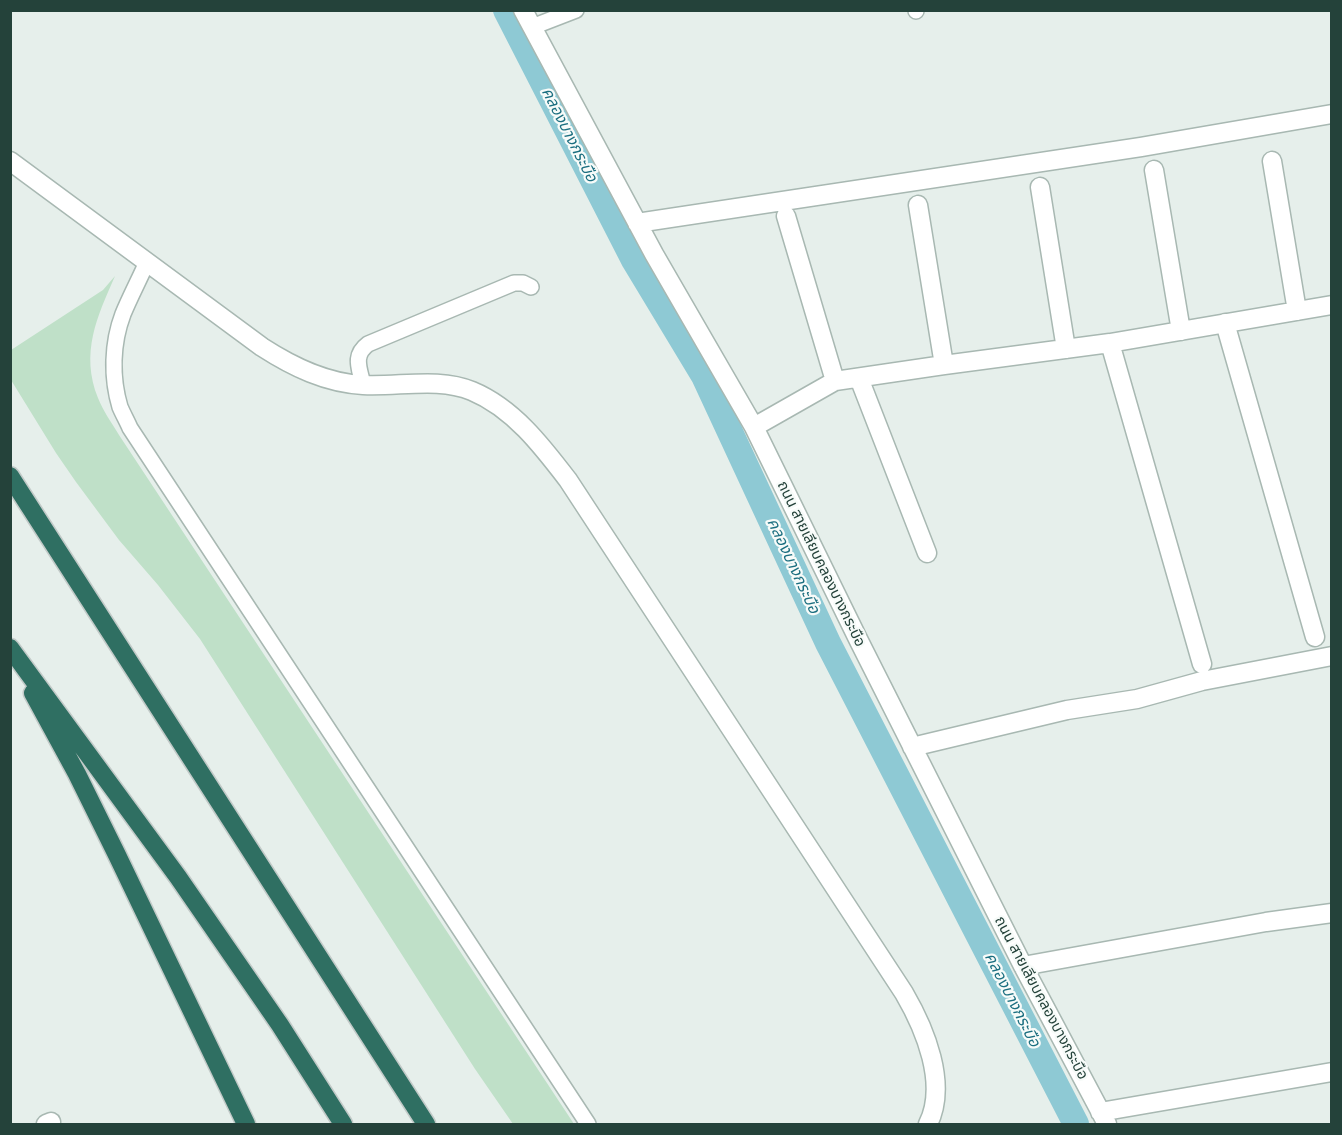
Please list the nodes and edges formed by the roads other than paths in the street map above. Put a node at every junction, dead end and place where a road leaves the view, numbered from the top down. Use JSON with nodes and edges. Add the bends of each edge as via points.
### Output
{"nodes":[{"id":1,"x":523,"y":10,"type":"edge"},
{"id":2,"x":576,"y":10,"type":"edge"},
{"id":3,"x":532,"y":27,"type":"junction"},
{"id":4,"x":1332,"y":114,"type":"edge"},
{"id":5,"x":1272,"y":160,"type":"dead end"},
{"id":6,"x":10,"y":162,"type":"edge"},
{"id":7,"x":1154,"y":170,"type":"dead end"},
{"id":8,"x":1040,"y":187,"type":"dead end"},
{"id":9,"x":918,"y":205,"type":"dead end"},
{"id":10,"x":786,"y":216,"type":"dead end"},
{"id":11,"x":637,"y":223,"type":"junction"},
{"id":12,"x":147,"y":262,"type":"junction"},
{"id":13,"x":531,"y":287,"type":"dead end"},
{"id":14,"x":1332,"y":305,"type":"edge"},
{"id":15,"x":1297,"y":311,"type":"junction"},
{"id":16,"x":1225,"y":323,"type":"junction"},
{"id":17,"x":1181,"y":331,"type":"junction"},
{"id":18,"x":1110,"y":343,"type":"junction"},
{"id":19,"x":1066,"y":349,"type":"junction"},
{"id":20,"x":944,"y":365,"type":"junction"},
{"id":21,"x":859,"y":378,"type":"junction"},
{"id":22,"x":835,"y":381,"type":"junction"},
{"id":23,"x":363,"y":385,"type":"junction"},
{"id":24,"x":754,"y":427,"type":"junction"},
{"id":25,"x":10,"y":476,"type":"edge"},
{"id":26,"x":927,"y":553,"type":"dead end"},
{"id":27,"x":1315,"y":637,"type":"dead end"},
{"id":28,"x":10,"y":648,"type":"edge"},
{"id":29,"x":10,"y":655,"type":"edge"},
{"id":30,"x":1332,"y":656,"type":"edge"},
{"id":31,"x":1202,"y":664,"type":"dead end"},
{"id":32,"x":912,"y":747,"type":"junction"},
{"id":33,"x":1332,"y":913,"type":"edge"},
{"id":34,"x":1023,"y":966,"type":"junction"},
{"id":35,"x":1332,"y":1072,"type":"edge"},
{"id":36,"x":1104,"y":1118,"type":"edge"},
{"id":37,"x":246,"y":1125,"type":"edge"},
{"id":38,"x":343,"y":1125,"type":"edge"},
{"id":39,"x":426,"y":1125,"type":"edge"},
{"id":40,"x":588,"y":1125,"type":"edge"},
{"id":41,"x":928,"y":1125,"type":"edge"}],
"edges":[{"from":1,"to":3,"type":"street","name":"ถนน สายเลียบคลองบางกระบือ"},
{"from":2,"to":3,"type":"lane"},
{"from":3,"to":11,"type":"street","name":"ถนน สายเลียบคลองบางกระบือ"},
{"from":4,"to":11,"type":"street","via":[[1142,147]]},
{"from":5,"to":15,"type":"street"},
{"from":6,"to":12,"type":"street"},
{"from":7,"to":17,"type":"street"},
{"from":8,"to":19,"type":"street"},
{"from":9,"to":20,"type":"street"},
{"from":10,"to":22,"type":"street"},
{"from":11,"to":24,"type":"street","name":"ถนน สายเลียบคลองบางกระบือ"},
{"from":12,"to":23,"type":"street","via":[[286,362],[335,381]]},
{"from":12,"to":40,"type":"lane","via":[[123,314],[115,351],[116,389],[130,428]]},
{"from":13,"to":23,"type":"lane","via":[[514,283],[368,344],[358,354]]},
{"from":14,"to":15,"type":"street"},
{"from":15,"to":16,"type":"street"},
{"from":16,"to":17,"type":"street"},
{"from":16,"to":27,"type":"street"},
{"from":17,"to":18,"type":"street"},
{"from":18,"to":19,"type":"street"},
{"from":18,"to":31,"type":"street"},
{"from":19,"to":20,"type":"street"},
{"from":20,"to":21,"type":"street"},
{"from":21,"to":22,"type":"street"},
{"from":21,"to":26,"type":"street"},
{"from":22,"to":24,"type":"street"},
{"from":23,"to":41,"type":"street","via":[[446,384],[471,390],[496,403],[547,452],[912,1008],[925,1036],[934,1077]]},
{"from":24,"to":32,"type":"street","name":"ถนน สายเลียบคลองบางกระบือ"},
{"from":25,"to":39,"type":"highway"},
{"from":28,"to":38,"type":"highway","via":[[178,877]]},
{"from":29,"to":37,"type":"highway","via":[[82,784]]},
{"from":30,"to":32,"type":"street","via":[[1202,681],[1137,699],[1067,710]]},
{"from":32,"to":34,"type":"street","name":"ถนน สายเลียบคลองบางกระบือ"},
{"from":33,"to":34,"type":"street"},
{"from":34,"to":36,"type":"street","name":"ถนน สายเลียบคลองบางกระบือ"},
{"from":35,"to":36,"type":"street"}]}
